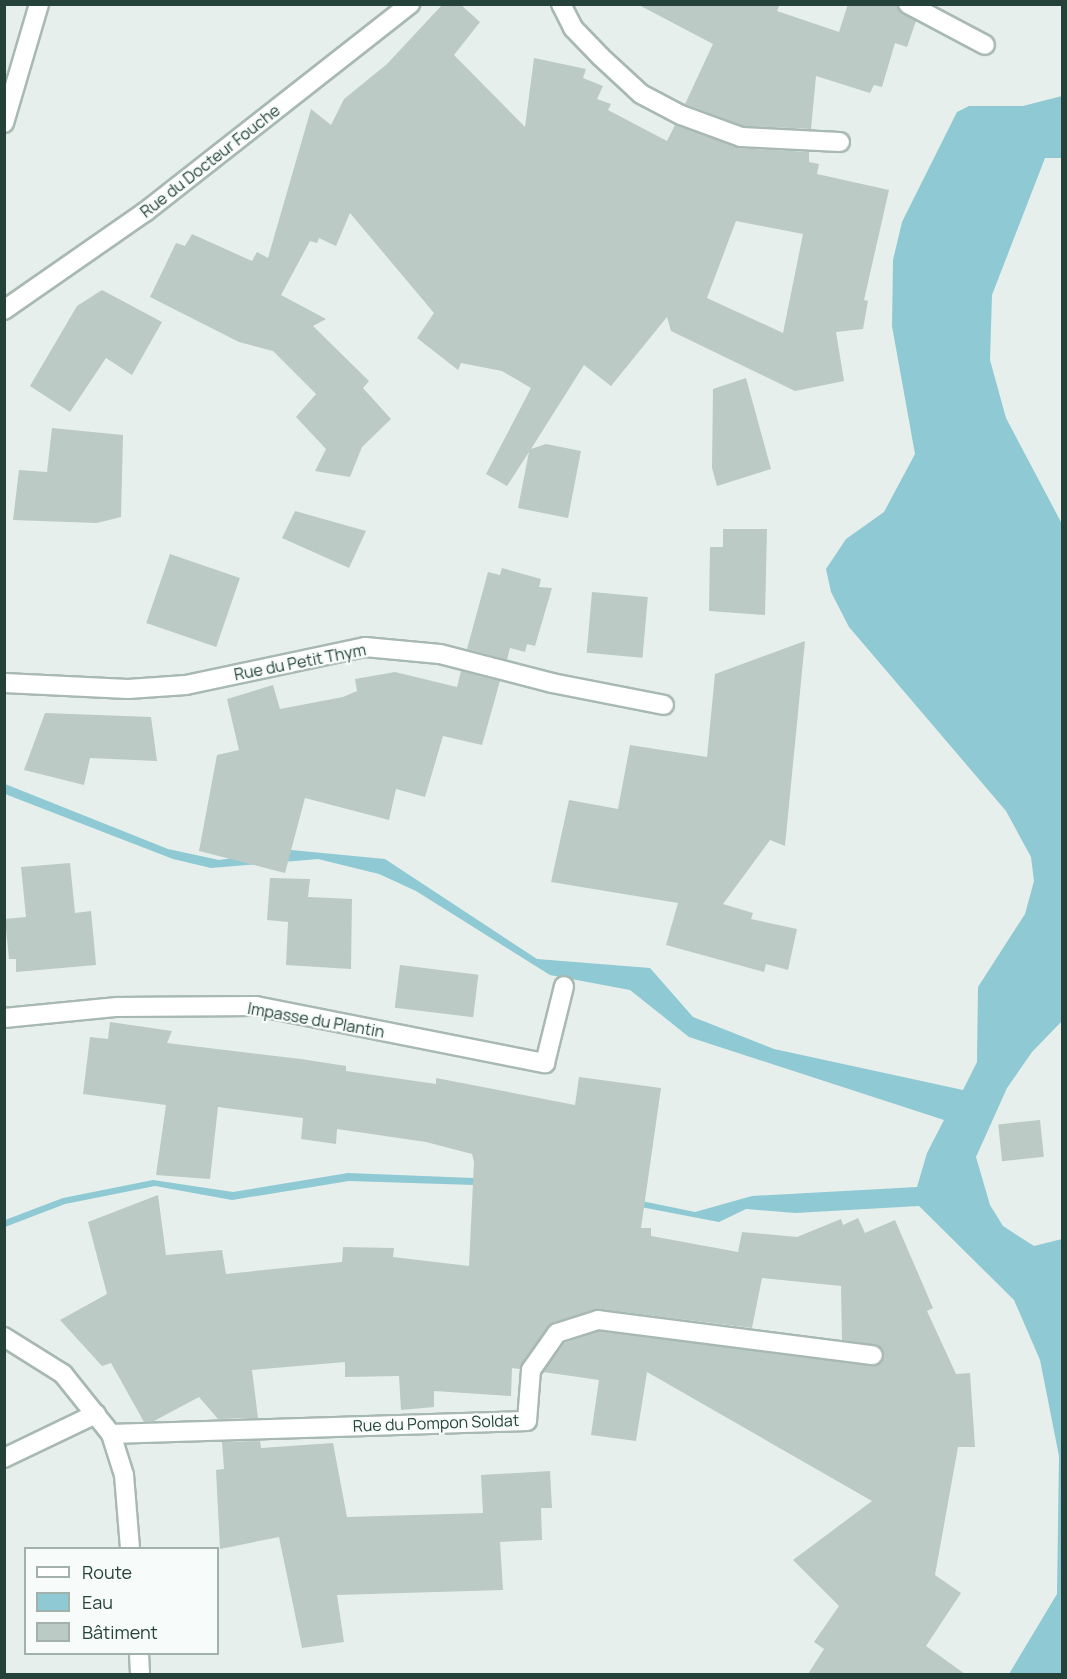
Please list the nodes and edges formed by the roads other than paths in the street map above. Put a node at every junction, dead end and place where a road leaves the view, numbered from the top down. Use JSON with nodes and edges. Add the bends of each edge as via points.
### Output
{"nodes":[{"id":1,"x":39,"y":4,"type":"edge"},
{"id":2,"x":410,"y":4,"type":"edge"},
{"id":3,"x":561,"y":4,"type":"edge"},
{"id":4,"x":908,"y":4,"type":"edge"},
{"id":5,"x":985,"y":45,"type":"dead end"},
{"id":6,"x":4,"y":123,"type":"edge"},
{"id":7,"x":840,"y":142,"type":"dead end"},
{"id":8,"x":4,"y":310,"type":"edge"},
{"id":9,"x":4,"y":683,"type":"edge"},
{"id":10,"x":663,"y":705,"type":"dead end"},
{"id":11,"x":564,"y":986,"type":"dead end"},
{"id":12,"x":4,"y":1018,"type":"edge"},
{"id":13,"x":4,"y":1337,"type":"edge"},
{"id":14,"x":873,"y":1355,"type":"dead end"},
{"id":15,"x":96,"y":1414,"type":"junction"},
{"id":16,"x":111,"y":1434,"type":"junction"},
{"id":17,"x":4,"y":1458,"type":"edge"},
{"id":18,"x":130,"y":1547,"type":"edge"},
{"id":19,"x":139,"y":1655,"type":"edge"},
{"id":20,"x":140,"y":1674,"type":"edge"}],
"edges":[{"from":1,"to":6,"type":"street"},
{"from":2,"to":8,"type":"street","name":"Rue du Docteur Fouche","via":[[145,212]]},
{"from":3,"to":7,"type":"street","via":[[573,28],[641,94],[681,115],[741,137]]},
{"from":4,"to":5,"type":"street"},
{"from":9,"to":10,"type":"street","name":"Rue du Petit Thym","via":[[128,689],[186,685],[365,647],[440,654],[552,684]]},
{"from":11,"to":12,"type":"street","name":"Impasse du Plantin","via":[[545,1064],[256,1006],[117,1007]]},
{"from":13,"to":15,"type":"street","via":[[63,1374]]},
{"from":14,"to":16,"type":"street","name":"Rue du Pompon Soldat","via":[[598,1320],[557,1333],[531,1370],[527,1421]]},
{"from":15,"to":16,"type":"street"},
{"from":15,"to":17,"type":"street"},
{"from":16,"to":18,"type":"street","via":[[124,1475]]},
{"from":19,"to":20,"type":"street"}]}
